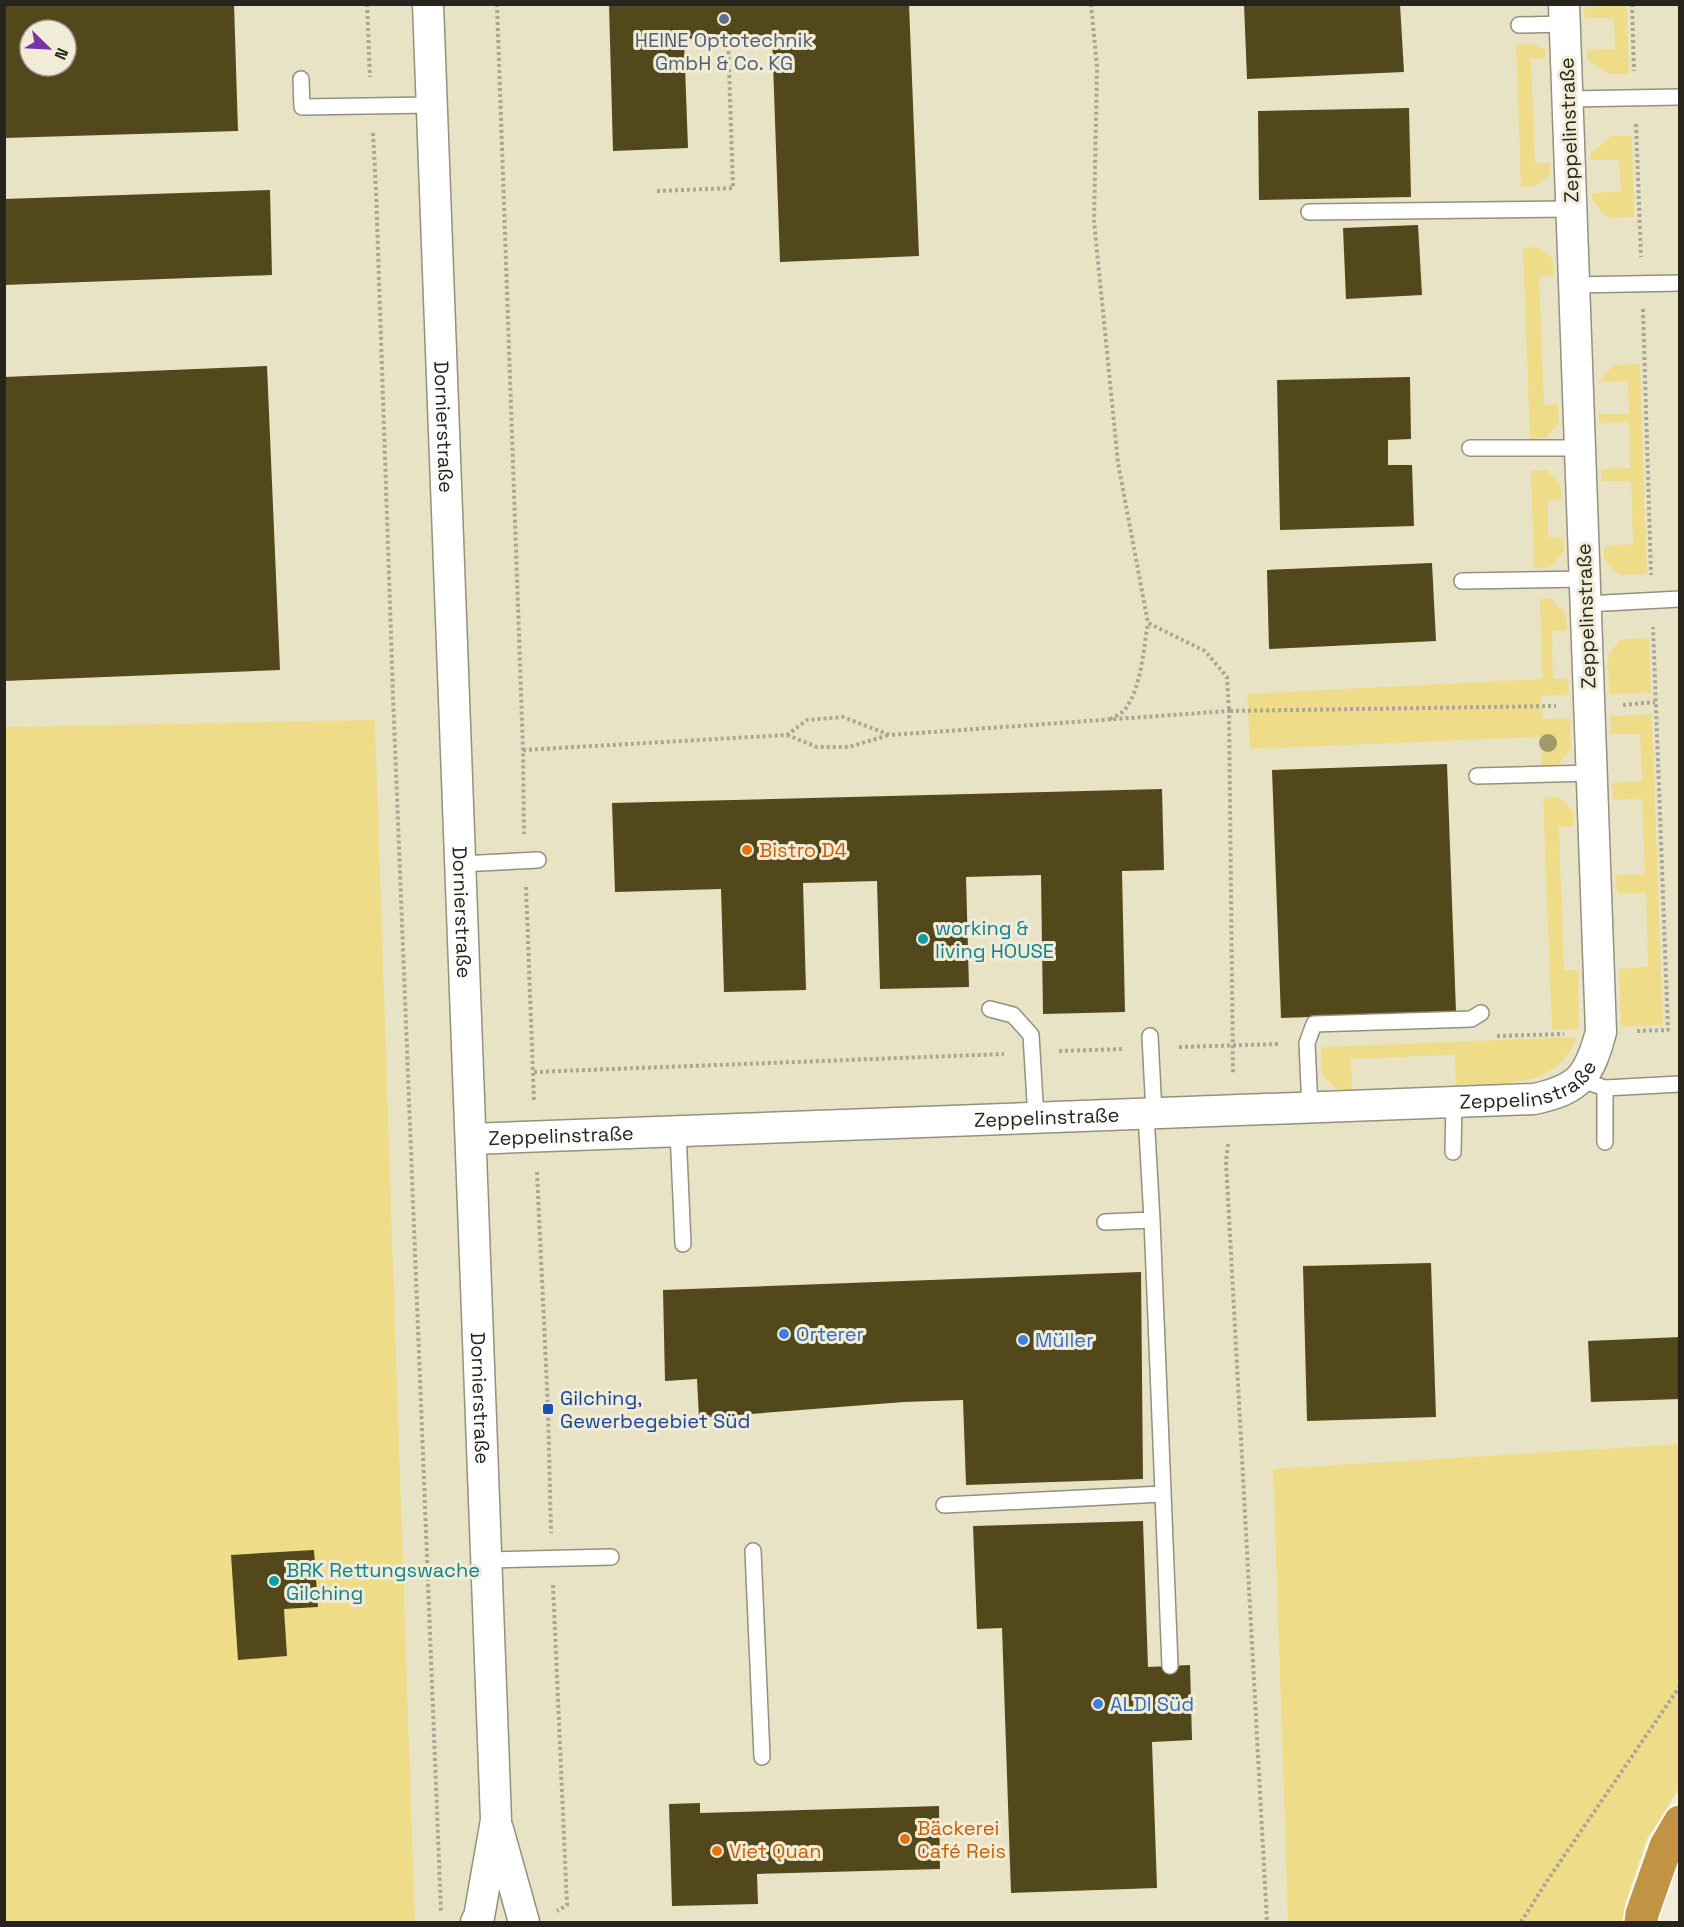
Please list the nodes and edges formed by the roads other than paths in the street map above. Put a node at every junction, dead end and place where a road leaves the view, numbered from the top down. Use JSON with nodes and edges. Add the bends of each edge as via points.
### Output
{"nodes":[{"id":1,"x":428,"y":4,"type":"edge"},
{"id":2,"x":1564,"y":14,"type":"edge"},
{"id":3,"x":1520,"y":25,"type":"dead end"},
{"id":4,"x":301,"y":79,"type":"dead end"},
{"id":5,"x":1680,"y":97,"type":"edge"},
{"id":6,"x":1568,"y":99,"type":"junction"},
{"id":7,"x":431,"y":105,"type":"junction"},
{"id":8,"x":1571,"y":209,"type":"junction"},
{"id":9,"x":1309,"y":212,"type":"dead end"},
{"id":10,"x":1680,"y":283,"type":"edge"},
{"id":11,"x":1574,"y":285,"type":"junction"},
{"id":12,"x":1470,"y":448,"type":"dead end"},
{"id":13,"x":1580,"y":448,"type":"junction"},
{"id":14,"x":1462,"y":581,"type":"dead end"},
{"id":15,"x":1585,"y":591,"type":"junction"},
{"id":16,"x":1680,"y":599,"type":"edge"},
{"id":17,"x":1592,"y":773,"type":"junction"},
{"id":18,"x":1477,"y":776,"type":"dead end"},
{"id":19,"x":531,"y":860,"type":"road end"},
{"id":20,"x":460,"y":864,"type":"junction"},
{"id":21,"x":990,"y":1009,"type":"dead end"},
{"id":22,"x":1481,"y":1013,"type":"dead end"},
{"id":23,"x":1150,"y":1036,"type":"dead end"},
{"id":24,"x":1593,"y":1084,"type":"junction"},
{"id":25,"x":1680,"y":1084,"type":"edge"},
{"id":26,"x":1454,"y":1102,"type":"junction"},
{"id":27,"x":1310,"y":1108,"type":"junction"},
{"id":28,"x":1150,"y":1113,"type":"junction"},
{"id":29,"x":1036,"y":1118,"type":"junction"},
{"id":30,"x":678,"y":1131,"type":"junction"},
{"id":31,"x":471,"y":1139,"type":"junction"},
{"id":32,"x":1605,"y":1142,"type":"dead end"},
{"id":33,"x":1453,"y":1152,"type":"dead end"},
{"id":34,"x":1152,"y":1220,"type":"junction"},
{"id":35,"x":1105,"y":1222,"type":"dead end"},
{"id":36,"x":683,"y":1244,"type":"dead end"},
{"id":37,"x":1162,"y":1494,"type":"junction"},
{"id":38,"x":944,"y":1505,"type":"dead end"},
{"id":39,"x":753,"y":1551,"type":"dead end"},
{"id":40,"x":610,"y":1557,"type":"dead end"},
{"id":41,"x":487,"y":1560,"type":"junction"},
{"id":42,"x":1170,"y":1666,"type":"dead end"},
{"id":43,"x":762,"y":1757,"type":"dead end"},
{"id":44,"x":496,"y":1820,"type":"junction"},
{"id":45,"x":1680,"y":1822,"type":"edge"},
{"id":46,"x":476,"y":1923,"type":"edge"},
{"id":47,"x":524,"y":1923,"type":"edge"},
{"id":48,"x":1641,"y":1923,"type":"edge"}],
"edges":[{"from":1,"to":7,"type":"street","name":"Dornierstraße"},
{"from":2,"to":3,"type":"lane"},
{"from":2,"to":6,"type":"street","name":"Zeppelinstraße"},
{"from":4,"to":7,"type":"lane","via":[[302,107]]},
{"from":5,"to":6,"type":"lane"},
{"from":6,"to":8,"type":"street","name":"Zeppelinstraße"},
{"from":7,"to":20,"type":"street","name":"Dornierstraße"},
{"from":8,"to":9,"type":"lane"},
{"from":8,"to":11,"type":"street","name":"Zeppelinstraße"},
{"from":10,"to":11,"type":"lane"},
{"from":11,"to":13,"type":"street","name":"Zeppelinstraße"},
{"from":12,"to":13,"type":"lane"},
{"from":13,"to":15,"type":"street","name":"Zeppelinstraße"},
{"from":14,"to":15,"type":"lane"},
{"from":15,"to":16,"type":"lane","via":[[1652,600]]},
{"from":15,"to":17,"type":"street","name":"Zeppelinstraße"},
{"from":17,"to":18,"type":"lane"},
{"from":17,"to":24,"type":"street","name":"Zeppelinstraße","via":[[1601,1032],[1594,1057]]},
{"from":19,"to":20,"type":"lane"},
{"from":20,"to":31,"type":"street","name":"Dornierstraße"},
{"from":21,"to":29,"type":"lane","via":[[1013,1015],[1031,1035]]},
{"from":22,"to":27,"type":"lane","via":[[1471,1019],[1314,1024],[1307,1043]]},
{"from":23,"to":28,"type":"lane"},
{"from":24,"to":25,"type":"lane"},
{"from":24,"to":26,"type":"street","name":"Zeppelinstraße","via":[[1534,1099]]},
{"from":24,"to":32,"type":"lane"},
{"from":26,"to":27,"type":"street","name":"Zeppelinstraße"},
{"from":26,"to":33,"type":"lane"},
{"from":27,"to":28,"type":"street","name":"Zeppelinstraße"},
{"from":28,"to":29,"type":"street","name":"Zeppelinstraße"},
{"from":28,"to":34,"type":"lane"},
{"from":29,"to":30,"type":"street","name":"Zeppelinstraße"},
{"from":30,"to":31,"type":"street","name":"Zeppelinstraße"},
{"from":30,"to":36,"type":"lane"},
{"from":31,"to":41,"type":"street","name":"Dornierstraße"},
{"from":34,"to":35,"type":"lane"},
{"from":34,"to":37,"type":"lane"},
{"from":37,"to":38,"type":"lane"},
{"from":37,"to":42,"type":"lane"},
{"from":39,"to":43,"type":"lane"},
{"from":40,"to":41,"type":"lane"},
{"from":41,"to":44,"type":"street","name":"Dornierstraße"},
{"from":44,"to":46,"type":"street","name":"Dornierstraße"},
{"from":44,"to":47,"type":"street","name":"Dornierstraße"},
{"from":45,"to":48,"type":"highway","via":[[1666,1846]]}]}
